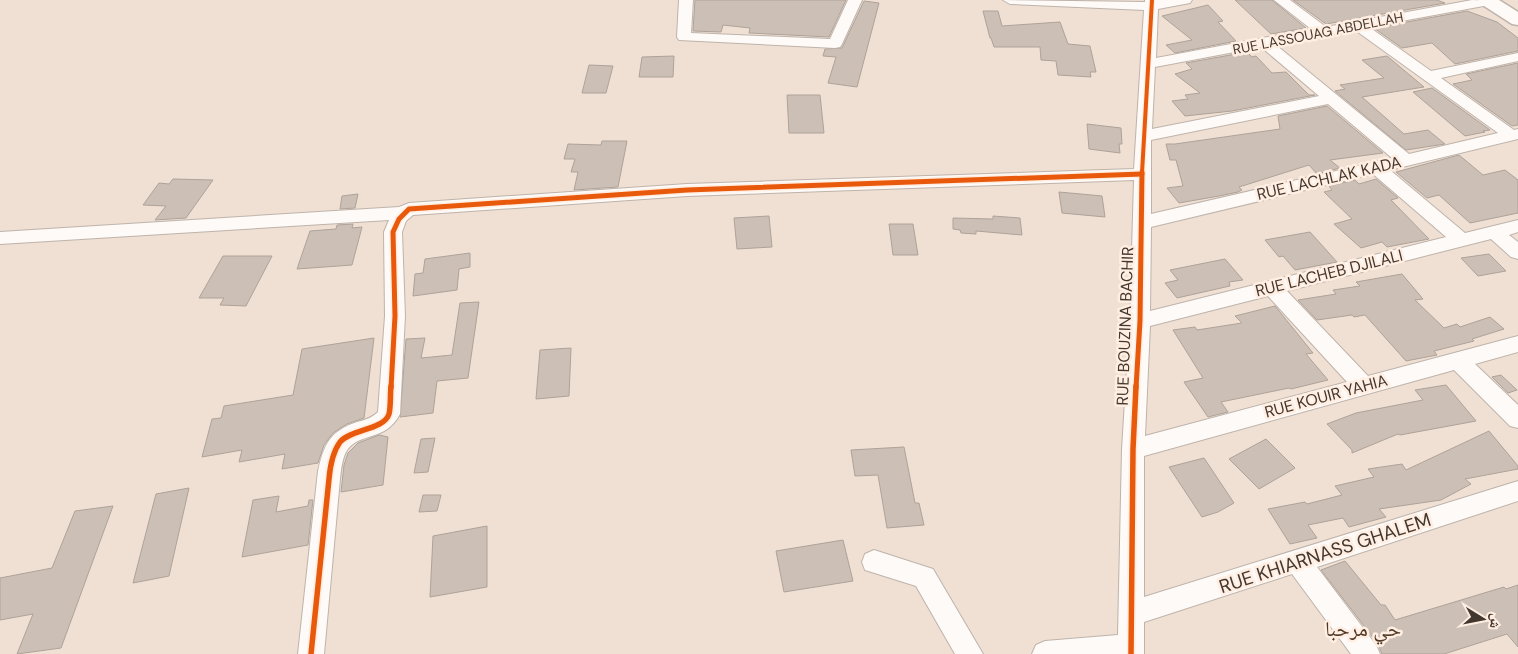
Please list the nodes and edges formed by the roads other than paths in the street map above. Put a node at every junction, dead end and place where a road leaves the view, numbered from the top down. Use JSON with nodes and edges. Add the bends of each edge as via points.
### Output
{"nodes":[{"id":1,"x":686,"y":0,"type":"edge"},
{"id":2,"x":855,"y":0,"type":"edge"},
{"id":3,"x":1010,"y":0,"type":"edge"},
{"id":4,"x":1185,"y":0,"type":"edge"},
{"id":5,"x":1281,"y":0,"type":"edge"},
{"id":6,"x":1488,"y":1,"type":"edge"},
{"id":7,"x":1152,"y":3,"type":"edge"},
{"id":8,"x":1518,"y":20,"type":"edge"},
{"id":9,"x":1357,"y":25,"type":"junction"},
{"id":10,"x":1322,"y":31,"type":"junction"},
{"id":11,"x":1265,"y":43,"type":"junction"},
{"id":12,"x":1518,"y":58,"type":"edge"},
{"id":13,"x":1147,"y":64,"type":"junction"},
{"id":14,"x":1429,"y":76,"type":"junction"},
{"id":15,"x":1332,"y":98,"type":"junction"},
{"id":16,"x":1514,"y":134,"type":"edge"},
{"id":17,"x":1143,"y":136,"type":"junction"},
{"id":18,"x":1406,"y":160,"type":"junction"},
{"id":19,"x":1376,"y":167,"type":"junction"},
{"id":20,"x":1142,"y":174,"type":"junction"},
{"id":21,"x":402,"y":214,"type":"junction"},
{"id":22,"x":1140,"y":223,"type":"junction"},
{"id":23,"x":1518,"y":226,"type":"edge"},
{"id":24,"x":1494,"y":232,"type":"junction"},
{"id":25,"x":0,"y":238,"type":"edge"},
{"id":26,"x":1461,"y":240,"type":"junction"},
{"id":27,"x":1518,"y":252,"type":"edge"},
{"id":28,"x":1271,"y":287,"type":"junction"},
{"id":29,"x":1140,"y":321,"type":"junction"},
{"id":30,"x":1518,"y":344,"type":"edge"},
{"id":31,"x":1459,"y":361,"type":"junction"},
{"id":32,"x":1363,"y":385,"type":"junction"},
{"id":33,"x":1518,"y":419,"type":"edge"},
{"id":34,"x":1133,"y":449,"type":"junction"},
{"id":35,"x":1518,"y":491,"type":"edge"},
{"id":36,"x":874,"y":562,"type":"dead end"},
{"id":37,"x":1298,"y":562,"type":"junction"},
{"id":38,"x":1131,"y":614,"type":"junction"},
{"id":39,"x":1131,"y":651,"type":"edge"},
{"id":40,"x":311,"y":654,"type":"edge"},
{"id":41,"x":970,"y":654,"type":"edge"},
{"id":42,"x":1045,"y":654,"type":"edge"},
{"id":43,"x":1367,"y":654,"type":"edge"}],
"edges":[{"from":1,"to":2,"type":"street","via":[[684,38],[835,44]]},
{"from":3,"to":7,"type":"street"},
{"from":4,"to":7,"type":"street"},
{"from":5,"to":10,"type":"street"},
{"from":6,"to":8,"type":"main road"},
{"from":6,"to":9,"type":"street","name":"RUE LASSOUAG ABDELLAH"},
{"from":7,"to":13,"type":"street","name":"RUE BOUZINA BACHIR"},
{"from":9,"to":10,"type":"street","name":"RUE LASSOUAG ABDELLAH"},
{"from":9,"to":14,"type":"street"},
{"from":10,"to":11,"type":"street","name":"RUE LASSOUAG ABDELLAH"},
{"from":11,"to":13,"type":"street","name":"RUE LASSOUAG ABDELLAH"},
{"from":11,"to":15,"type":"street"},
{"from":12,"to":14,"type":"street"},
{"from":13,"to":17,"type":"street","name":"RUE BOUZINA BACHIR"},
{"from":14,"to":16,"type":"street"},
{"from":15,"to":17,"type":"street"},
{"from":15,"to":18,"type":"street"},
{"from":16,"to":18,"type":"street","name":"RUE LACHLAK KADA"},
{"from":17,"to":20,"type":"street","name":"RUE BOUZINA BACHIR"},
{"from":18,"to":19,"type":"street","name":"RUE LACHLAK KADA"},
{"from":19,"to":22,"type":"street","name":"RUE LACHLAK KADA"},
{"from":19,"to":26,"type":"street"},
{"from":20,"to":21,"type":"street","via":[[688,190],[431,206],[409,209]]},
{"from":20,"to":22,"type":"street","name":"RUE BOUZINA BACHIR"},
{"from":21,"to":25,"type":"street"},
{"from":21,"to":40,"type":"street","via":[[394,232],[395,316],[389,414],[377,425],[352,432],[336,448],[329,478]]},
{"from":22,"to":29,"type":"street","name":"RUE BOUZINA BACHIR"},
{"from":23,"to":24,"type":"street","name":"RUE LACHEB DJILALI"},
{"from":24,"to":26,"type":"street","name":"RUE LACHEB DJILALI"},
{"from":24,"to":27,"type":"street"},
{"from":26,"to":28,"type":"street","name":"RUE LACHEB DJILALI"},
{"from":28,"to":29,"type":"street","name":"RUE LACHEB DJILALI"},
{"from":28,"to":32,"type":"street"},
{"from":29,"to":34,"type":"street","name":"RUE BOUZINA BACHIR"},
{"from":30,"to":31,"type":"street","name":"RUE KOUIR YAHIA"},
{"from":31,"to":32,"type":"street","name":"RUE KOUIR YAHIA"},
{"from":31,"to":33,"type":"street"},
{"from":32,"to":34,"type":"street","name":"RUE KOUIR YAHIA"},
{"from":34,"to":38,"type":"street","name":"RUE BOUZINA BACHIR"},
{"from":35,"to":37,"type":"street","name":"RUE KHIARNASS GHALEM"},
{"from":36,"to":41,"type":"street","via":[[924,576]]},
{"from":37,"to":38,"type":"street","name":"RUE KHIARNASS GHALEM"},
{"from":37,"to":43,"type":"street"},
{"from":38,"to":39,"type":"street","name":"RUE BOUZINA BACHIR"},
{"from":39,"to":42,"type":"street"}]}
